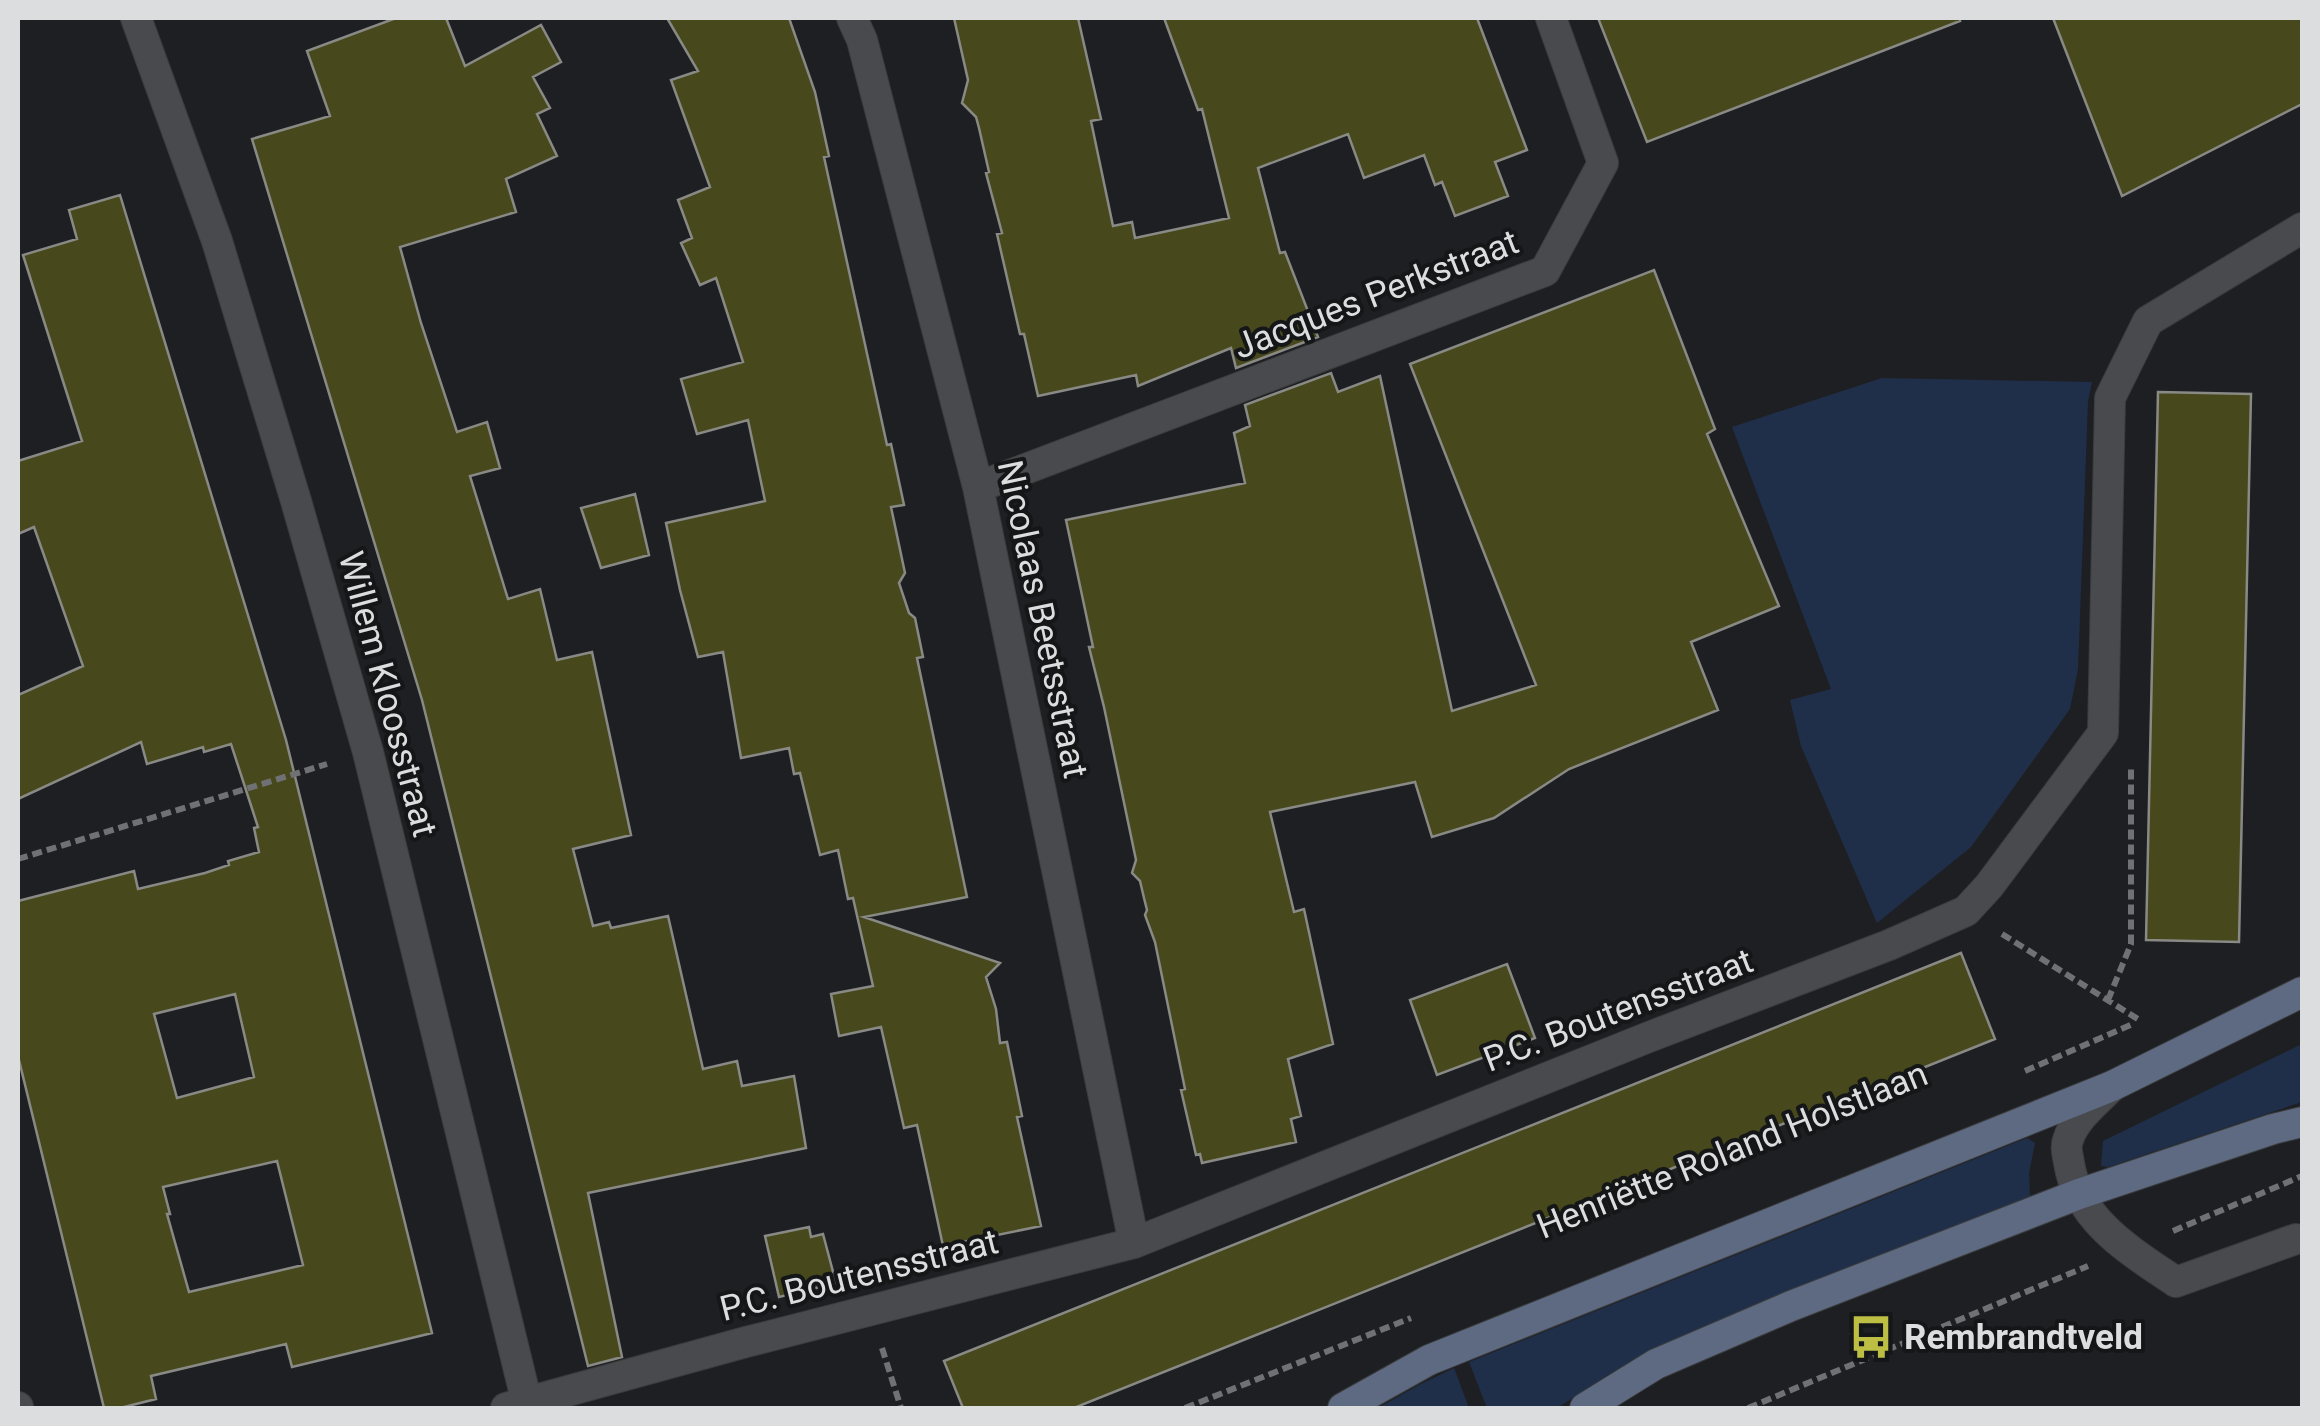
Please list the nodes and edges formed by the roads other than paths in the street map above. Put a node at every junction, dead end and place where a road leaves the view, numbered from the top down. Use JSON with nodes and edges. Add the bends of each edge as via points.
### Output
{"nodes":[{"id":1,"x":136,"y":18,"type":"edge"},
{"id":2,"x":852,"y":18,"type":"edge"},
{"id":3,"x":1551,"y":18,"type":"edge"},
{"id":4,"x":2302,"y":228,"type":"edge"},
{"id":5,"x":978,"y":487,"type":"junction"},
{"id":6,"x":2302,"y":992,"type":"edge"},
{"id":7,"x":2112,"y":1086,"type":"junction"},
{"id":8,"x":2302,"y":1122,"type":"edge"},
{"id":9,"x":2078,"y":1194,"type":"junction"},
{"id":10,"x":2296,"y":1239,"type":"dead end"},
{"id":11,"x":1134,"y":1243,"type":"junction"},
{"id":12,"x":516,"y":1406,"type":"edge"},
{"id":13,"x":1343,"y":1408,"type":"edge"},
{"id":14,"x":1585,"y":1408,"type":"edge"}],
"edges":[{"from":1,"to":12,"type":"street","name":"Willem Kloosstraat","via":[[217,241],[368,752]]},
{"from":2,"to":5,"type":"street","name":"Nicolaas Beetsstraat"},
{"from":3,"to":5,"type":"street","name":"Jacques Perkstraat","via":[[1603,163],[1545,271]]},
{"from":4,"to":11,"type":"street","name":"P.C. Boutensstraat","via":[[2148,321],[2110,398],[2103,732],[1966,912]]},
{"from":5,"to":11,"type":"street","name":"Nicolaas Beetsstraat"},
{"from":6,"to":7,"type":"main road"},
{"from":7,"to":9,"type":"street","via":[[2067,1142]]},
{"from":7,"to":13,"type":"main road","via":[[1428,1360]]},
{"from":8,"to":9,"type":"main road"},
{"from":9,"to":10,"type":"street","via":[[2096,1221],[2176,1282]]},
{"from":9,"to":14,"type":"main road","via":[[1656,1364]]},
{"from":11,"to":12,"type":"street","name":"P.C. Boutensstraat"}]}
